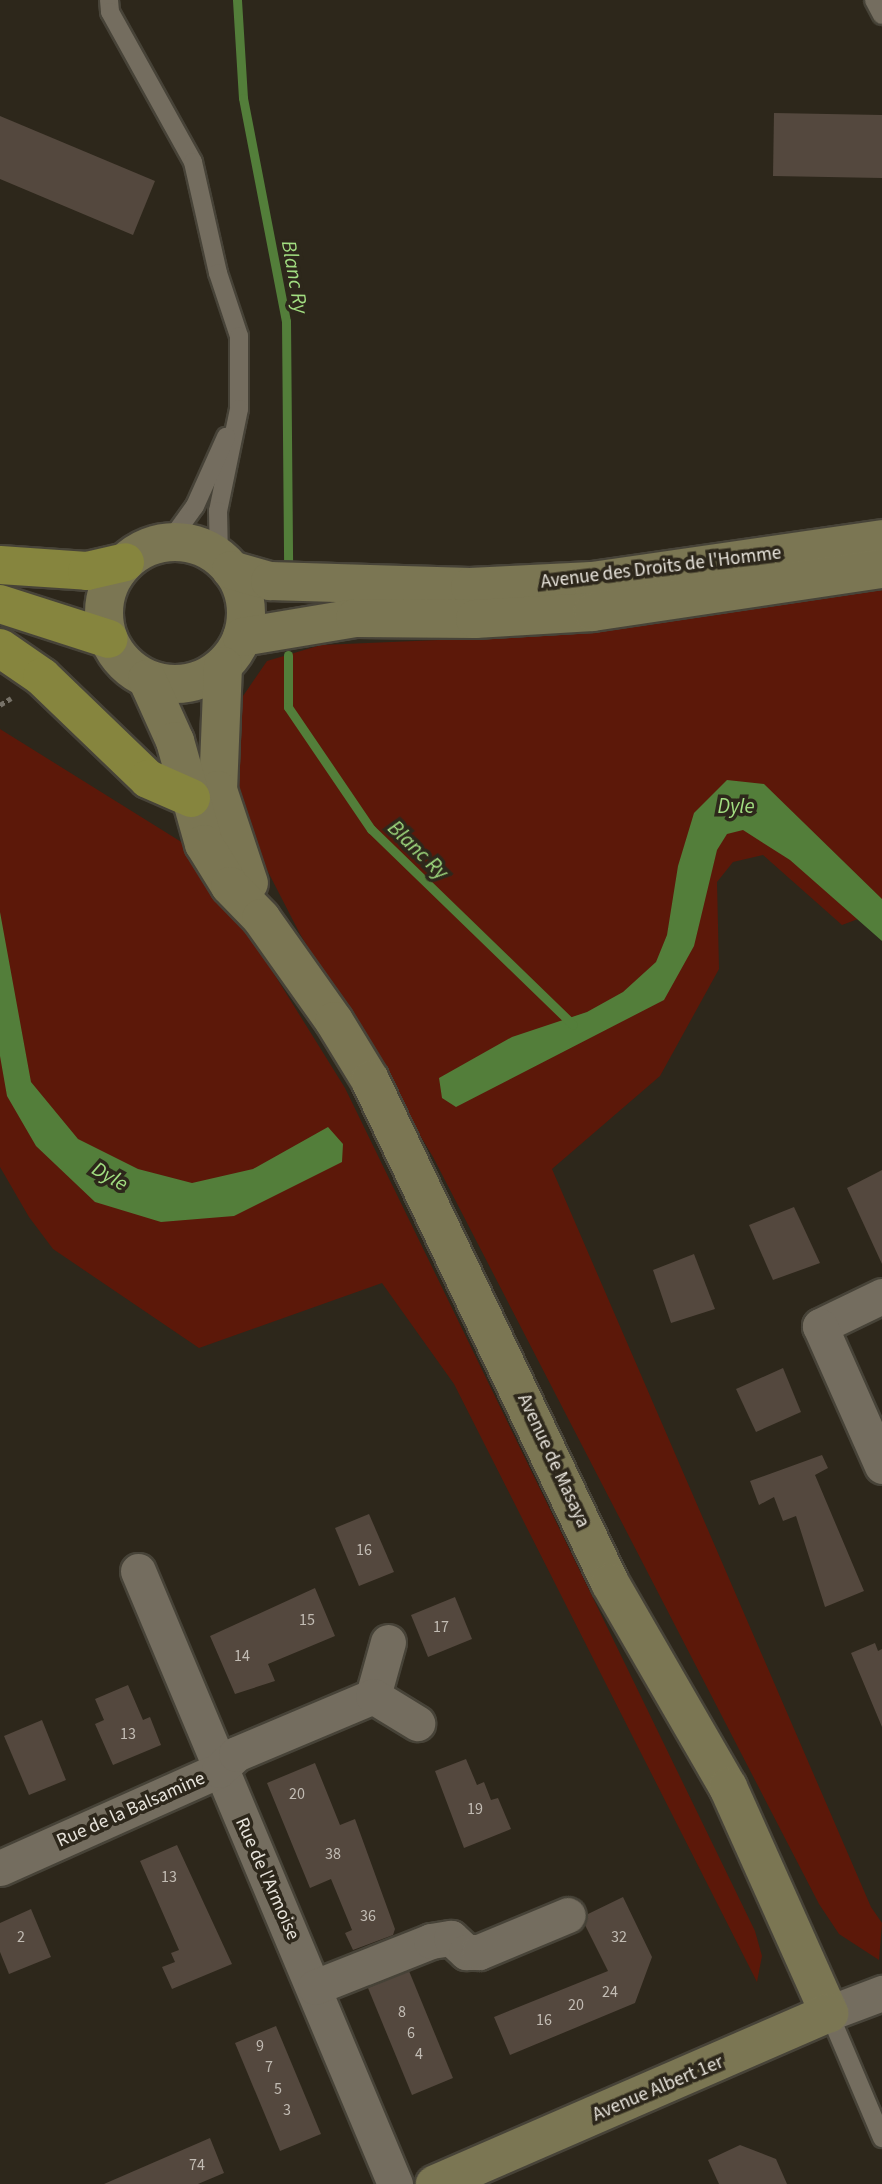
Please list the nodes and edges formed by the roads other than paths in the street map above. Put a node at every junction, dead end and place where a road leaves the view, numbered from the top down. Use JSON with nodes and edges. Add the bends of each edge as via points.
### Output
{"nodes":[{"id":1,"x":109,"y":0,"type":"edge"},
{"id":2,"x":874,"y":0,"type":"edge"},
{"id":3,"x":882,"y":15,"type":"edge"},
{"id":4,"x":239,"y":408,"type":"junction"},
{"id":5,"x":882,"y":539,"type":"edge"},
{"id":6,"x":169,"y":542,"type":"junction"},
{"id":7,"x":125,"y":562,"type":"junction"},
{"id":8,"x":225,"y":564,"type":"junction"},
{"id":9,"x":0,"y":565,"type":"edge"},
{"id":10,"x":882,"y":569,"type":"edge"},
{"id":11,"x":0,"y":604,"type":"edge"},
{"id":12,"x":109,"y":639,"type":"junction"},
{"id":13,"x":0,"y":648,"type":"edge"},
{"id":14,"x":233,"y":651,"type":"junction"},
{"id":15,"x":147,"y":679,"type":"junction"},
{"id":16,"x":191,"y":798,"type":"junction"},
{"id":17,"x":261,"y":918,"type":"junction"},
{"id":18,"x":882,"y":1296,"type":"edge"},
{"id":19,"x":882,"y":1466,"type":"edge"},
{"id":20,"x":138,"y":1571,"type":"dead end"},
{"id":21,"x":387,"y":1643,"type":"dead end"},
{"id":22,"x":373,"y":1696,"type":"junction"},
{"id":23,"x":417,"y":1723,"type":"dead end"},
{"id":24,"x":219,"y":1770,"type":"junction"},
{"id":25,"x":0,"y":1868,"type":"edge"},
{"id":26,"x":568,"y":1915,"type":"dead end"},
{"id":27,"x":315,"y":1987,"type":"junction"},
{"id":28,"x":882,"y":1993,"type":"edge"},
{"id":29,"x":829,"y":2013,"type":"junction"},
{"id":30,"x":882,"y":2138,"type":"edge"},
{"id":31,"x":395,"y":2184,"type":"edge"},
{"id":32,"x":435,"y":2184,"type":"edge"}],
"edges":[{"from":1,"to":4,"type":"lane","via":[[110,12],[193,162],[218,273],[239,336]]},
{"from":2,"to":3,"type":"lane"},
{"from":4,"to":6,"type":"lane","via":[[195,506]]},
{"from":4,"to":8,"type":"lane","via":[[218,512]]},
{"from":5,"to":8,"type":"main road","name":"Avenue des Droits de l'Homme","via":[[592,581],[470,587],[270,581]]},
{"from":6,"to":7,"type":"main road","via":[[145,548]]},
{"from":6,"to":8,"type":"main road","via":[[195,545]]},
{"from":7,"to":9,"type":"highway","via":[[86,571]]},
{"from":7,"to":12,"type":"main road","via":[[107,599]]},
{"from":8,"to":14,"type":"main road","via":[[243,590],[246,613]]},
{"from":10,"to":14,"type":"main road","name":"Avenue des Droits de l'Homme","via":[[593,612],[475,619],[355,618]]},
{"from":11,"to":12,"type":"highway"},
{"from":12,"to":15,"type":"main road","via":[[124,663]]},
{"from":13,"to":16,"type":"highway","via":[[42,677],[148,779]]},
{"from":14,"to":15,"type":"main road","via":[[187,683]]},
{"from":14,"to":17,"type":"main road","name":"Avenue de Masaya","via":[[218,790]]},
{"from":15,"to":16,"type":"main road","name":"Avenue de Masaya","via":[[175,741]]},
{"from":16,"to":17,"type":"main road","name":"Avenue de Masaya","via":[[204,844],[230,886]]},
{"from":17,"to":29,"type":"main road","name":"Avenue de Masaya","via":[[370,1080],[610,1583],[728,1787]]},
{"from":18,"to":19,"type":"street","via":[[820,1326]]},
{"from":20,"to":24,"type":"street","name":"Rue de l'Armoise"},
{"from":21,"to":22,"type":"street"},
{"from":22,"to":23,"type":"street"},
{"from":22,"to":24,"type":"street","name":"Rue de la Balsamine","via":[[236,1754]]},
{"from":24,"to":25,"type":"street","name":"Rue de la Balsamine"},
{"from":24,"to":27,"type":"street","name":"Rue de l'Armoise"},
{"from":26,"to":27,"type":"street","via":[[479,1952],[466,1952],[451,1938],[431,1941]]},
{"from":27,"to":31,"type":"street","name":"Rue de l'Armoise"},
{"from":28,"to":29,"type":"street","name":"Avenue Albert 1er"},
{"from":29,"to":30,"type":"lane"},
{"from":29,"to":32,"type":"main road","name":"Avenue Albert 1er"}]}
